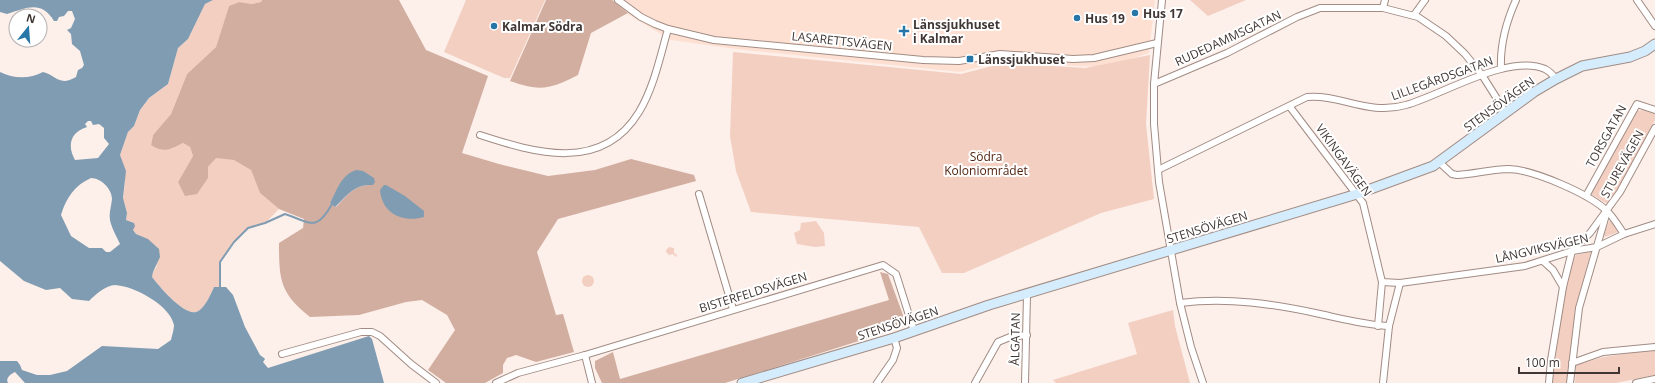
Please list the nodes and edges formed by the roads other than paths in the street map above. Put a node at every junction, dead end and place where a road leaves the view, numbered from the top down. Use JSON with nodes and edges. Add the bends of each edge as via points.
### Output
{"nodes":[{"id":1,"x":618,"y":0,"type":"edge"},
{"id":2,"x":1162,"y":0,"type":"edge"},
{"id":3,"x":1385,"y":0,"type":"edge"},
{"id":4,"x":1425,"y":0,"type":"edge"},
{"id":5,"x":1516,"y":0,"type":"edge"},
{"id":6,"x":1637,"y":0,"type":"edge"},
{"id":7,"x":1383,"y":8,"type":"junction"},
{"id":8,"x":1414,"y":15,"type":"junction"},
{"id":9,"x":1655,"y":26,"type":"edge"},
{"id":10,"x":668,"y":29,"type":"junction"},
{"id":11,"x":1157,"y":43,"type":"junction"},
{"id":12,"x":1655,"y":44,"type":"edge"},
{"id":13,"x":1501,"y":68,"type":"junction"},
{"id":14,"x":1482,"y":75,"type":"junction"},
{"id":15,"x":1556,"y":79,"type":"junction"},
{"id":16,"x":1154,"y":84,"type":"junction"},
{"id":17,"x":1290,"y":107,"type":"junction"},
{"id":18,"x":1655,"y":110,"type":"edge"},
{"id":19,"x":1506,"y":113,"type":"junction"},
{"id":20,"x":1655,"y":128,"type":"edge"},
{"id":21,"x":480,"y":136,"type":"dead end"},
{"id":22,"x":1439,"y":162,"type":"junction"},
{"id":23,"x":1158,"y":170,"type":"junction"},
{"id":24,"x":699,"y":194,"type":"dead end"},
{"id":25,"x":1358,"y":194,"type":"junction"},
{"id":26,"x":1586,"y":196,"type":"junction"},
{"id":27,"x":1607,"y":211,"type":"junction"},
{"id":28,"x":1655,"y":224,"type":"edge"},
{"id":29,"x":1624,"y":234,"type":"junction"},
{"id":30,"x":1597,"y":247,"type":"junction"},
{"id":31,"x":1171,"y":251,"type":"junction"},
{"id":32,"x":1572,"y":251,"type":"junction"},
{"id":33,"x":1543,"y":261,"type":"junction"},
{"id":34,"x":1382,"y":282,"type":"junction"},
{"id":35,"x":1400,"y":283,"type":"junction"},
{"id":36,"x":1563,"y":287,"type":"junction"},
{"id":37,"x":1027,"y":295,"type":"junction"},
{"id":38,"x":1180,"y":303,"type":"junction"},
{"id":39,"x":733,"y":309,"type":"junction"},
{"id":40,"x":1378,"y":326,"type":"junction"},
{"id":41,"x":1389,"y":326,"type":"junction"},
{"id":42,"x":914,"y":331,"type":"junction"},
{"id":43,"x":1027,"y":335,"type":"junction"},
{"id":44,"x":894,"y":338,"type":"junction"},
{"id":45,"x":1655,"y":347,"type":"edge"},
{"id":46,"x":282,"y":354,"type":"dead end"},
{"id":47,"x":586,"y":355,"type":"junction"},
{"id":48,"x":1572,"y":362,"type":"junction"},
{"id":49,"x":1655,"y":379,"type":"edge"},
{"id":50,"x":436,"y":383,"type":"edge"},
{"id":51,"x":496,"y":383,"type":"edge"},
{"id":52,"x":592,"y":383,"type":"edge"},
{"id":53,"x":742,"y":383,"type":"edge"},
{"id":54,"x":877,"y":383,"type":"edge"},
{"id":55,"x":975,"y":383,"type":"edge"},
{"id":56,"x":1026,"y":383,"type":"edge"},
{"id":57,"x":1204,"y":383,"type":"edge"},
{"id":58,"x":1383,"y":383,"type":"edge"},
{"id":59,"x":1549,"y":383,"type":"edge"},
{"id":60,"x":1570,"y":383,"type":"edge"},
{"id":61,"x":1636,"y":383,"type":"edge"}],
"edges":[{"from":1,"to":10,"type":"street","name":"LASARETTSVÄGEN","via":[[641,17]]},
{"from":2,"to":11,"type":"street"},
{"from":3,"to":7,"type":"street"},
{"from":4,"to":8,"type":"street"},
{"from":5,"to":13,"type":"street","via":[[1501,45]]},
{"from":6,"to":9,"type":"street"},
{"from":7,"to":8,"type":"street","name":"RUDEDAMMSGATAN"},
{"from":7,"to":16,"type":"street","name":"RUDEDAMMSGATAN","via":[[1320,8],[1296,17],[1227,53]]},
{"from":8,"to":14,"type":"street","name":"RUDEDAMMSGATAN","via":[[1446,36]]},
{"from":10,"to":11,"type":"street","name":"LASARETTSVÄGEN","via":[[714,40],[947,61],[1000,54],[1094,58]]},
{"from":10,"to":21,"type":"street","via":[[652,84],[639,112],[622,134],[604,145],[582,153],[553,154]]},
{"from":11,"to":16,"type":"street"},
{"from":12,"to":15,"type":"street","name":"STENSÖVÄGEN","via":[[1644,52],[1630,57],[1582,66]]},
{"from":13,"to":14,"type":"street","name":"LILLEGÅRDSGATAN"},
{"from":13,"to":15,"type":"street","name":"LILLEGÅRDSGATAN","via":[[1541,68]]},
{"from":14,"to":17,"type":"street","name":"LILLEGÅRDSGATAN","via":[[1407,105],[1390,109],[1364,107],[1317,96]]},
{"from":14,"to":19,"type":"street","name":"RUDEDAMMSGATAN"},
{"from":15,"to":19,"type":"street","name":"STENSÖVÄGEN"},
{"from":16,"to":23,"type":"street"},
{"from":17,"to":23,"type":"street","name":"LILLEGÅRDSGATAN"},
{"from":17,"to":25,"type":"street","name":"VIKINGAVÄGEN"},
{"from":18,"to":26,"type":"street","name":"TORSGATAN","via":[[1637,104]]},
{"from":19,"to":22,"type":"street","name":"STENSÖVÄGEN"},
{"from":20,"to":27,"type":"street","name":"STUREVÄGEN"},
{"from":22,"to":25,"type":"street","name":"STENSÖVÄGEN"},
{"from":22,"to":26,"type":"street","via":[[1452,174],[1457,175],[1506,170],[1528,172]]},
{"from":23,"to":31,"type":"street"},
{"from":24,"to":39,"type":"street"},
{"from":25,"to":31,"type":"street","name":"STENSÖVÄGEN"},
{"from":25,"to":34,"type":"street","name":"VIKINGAVÄGEN","via":[[1363,203]]},
{"from":26,"to":27,"type":"street"},
{"from":27,"to":29,"type":"street"},
{"from":27,"to":30,"type":"street","name":"STUREVÄGEN"},
{"from":27,"to":32,"type":"street","name":"STUREVÄGEN"},
{"from":28,"to":29,"type":"street","name":"LÅNGVIKSVÄGEN"},
{"from":29,"to":30,"type":"street","name":"LÅNGVIKSVÄGEN"},
{"from":30,"to":32,"type":"street","name":"LÅNGVIKSVÄGEN"},
{"from":30,"to":48,"type":"street","name":"STUREVÄGEN","via":[[1579,308]]},
{"from":31,"to":37,"type":"street","name":"STENSÖVÄGEN"},
{"from":31,"to":38,"type":"street"},
{"from":32,"to":33,"type":"street","name":"LÅNGVIKSVÄGEN"},
{"from":32,"to":36,"type":"street"},
{"from":33,"to":35,"type":"street","name":"LÅNGVIKSVÄGEN","via":[[1475,274]]},
{"from":33,"to":36,"type":"street","via":[[1553,270]]},
{"from":34,"to":35,"type":"street","name":"LÅNGVIKSVÄGEN"},
{"from":34,"to":40,"type":"street","name":"VIKINGAVÄGEN"},
{"from":35,"to":41,"type":"street"},
{"from":36,"to":59,"type":"street"},
{"from":37,"to":42,"type":"street","name":"STENSÖVÄGEN","via":[[989,305]]},
{"from":37,"to":43,"type":"street","name":"ÅLGATAN"},
{"from":38,"to":40,"type":"street","via":[[1238,300]]},
{"from":38,"to":57,"type":"street","via":[[1191,347]]},
{"from":39,"to":42,"type":"street","name":"BISTERFELDSVÄGEN","via":[[883,265],[896,274]]},
{"from":39,"to":47,"type":"street","name":"BISTERFELDSVÄGEN"},
{"from":40,"to":41,"type":"street"},
{"from":41,"to":58,"type":"street"},
{"from":42,"to":44,"type":"street","name":"STENSÖVÄGEN"},
{"from":43,"to":55,"type":"street","via":[[1010,337],[998,342]]},
{"from":43,"to":56,"type":"street","name":"ÅLGATAN"},
{"from":44,"to":53,"type":"street","name":"STENSÖVÄGEN"},
{"from":44,"to":54,"type":"street","via":[[897,348],[893,360]]},
{"from":45,"to":48,"type":"street","via":[[1603,352]]},
{"from":46,"to":50,"type":"street","via":[[361,332],[372,332]]},
{"from":47,"to":51,"type":"street","name":"BISTERFELDSVÄGEN","via":[[518,373]]},
{"from":47,"to":52,"type":"street"},
{"from":48,"to":60,"type":"street","name":"STUREVÄGEN"},
{"from":49,"to":61,"type":"street"}]}
